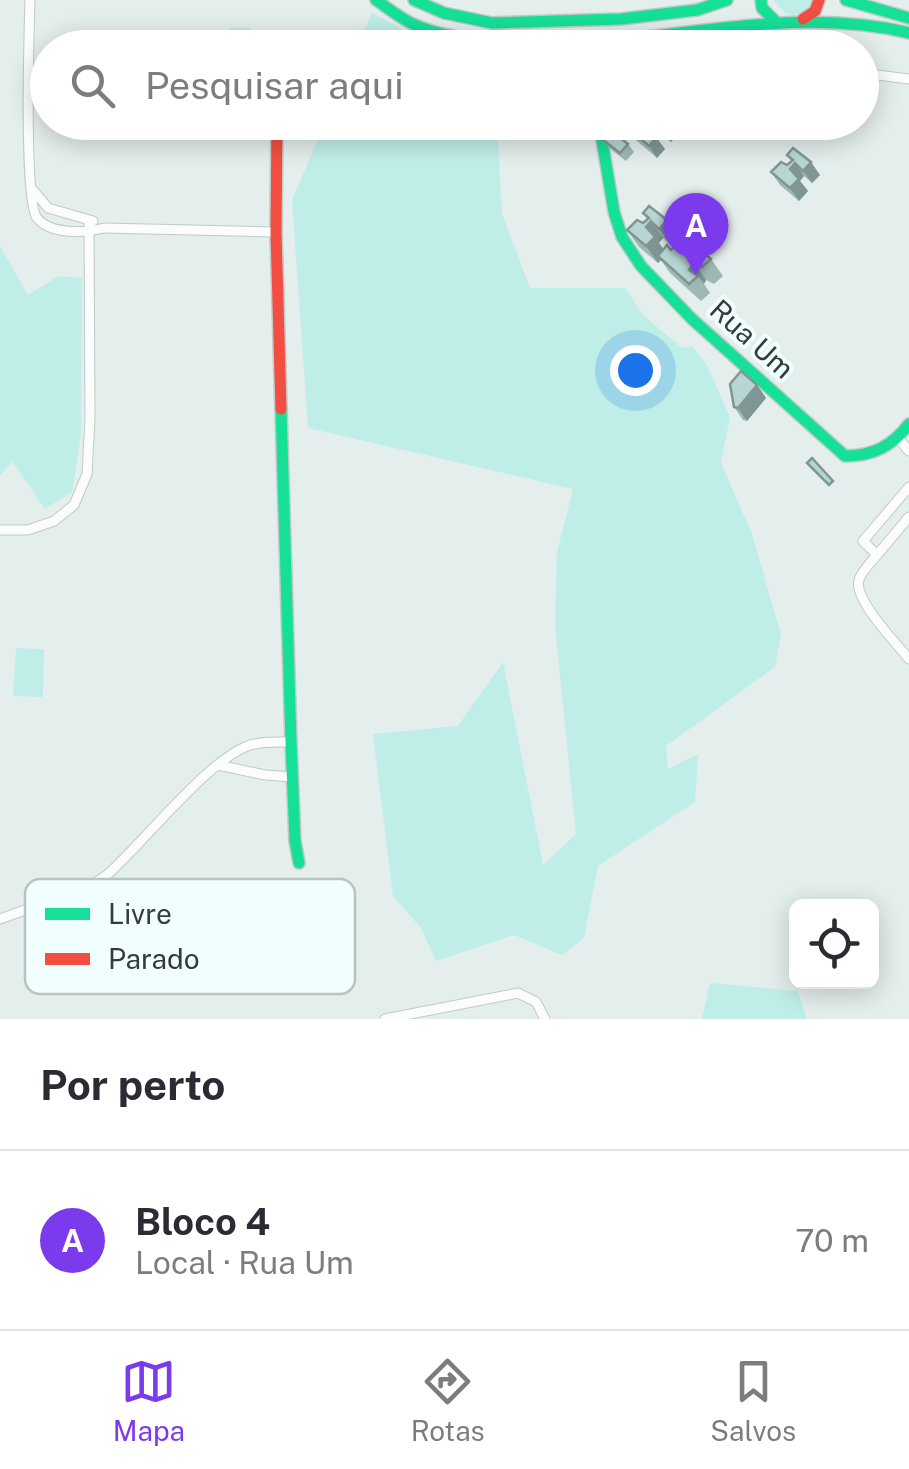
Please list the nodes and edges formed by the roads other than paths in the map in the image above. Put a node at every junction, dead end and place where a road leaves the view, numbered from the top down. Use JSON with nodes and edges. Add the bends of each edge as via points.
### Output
{"nodes":[{"id":1,"x":30,"y":0,"type":"edge"},
{"id":2,"x":376,"y":0,"type":"edge"},
{"id":3,"x":414,"y":0,"type":"edge"},
{"id":4,"x":727,"y":0,"type":"edge"},
{"id":5,"x":761,"y":0,"type":"edge"},
{"id":6,"x":820,"y":0,"type":"edge"},
{"id":7,"x":846,"y":0,"type":"edge"},
{"id":8,"x":909,"y":18,"type":"edge"},
{"id":9,"x":803,"y":19,"type":"junction"},
{"id":10,"x":776,"y":22,"type":"junction"},
{"id":11,"x":436,"y":30,"type":"edge"},
{"id":12,"x":714,"y":30,"type":"edge"},
{"id":13,"x":909,"y":33,"type":"edge"},
{"id":14,"x":879,"y":76,"type":"edge"},
{"id":15,"x":909,"y":80,"type":"edge"},
{"id":16,"x":277,"y":140,"type":"edge"},
{"id":17,"x":601,"y":140,"type":"edge"},
{"id":18,"x":32,"y":188,"type":"junction"},
{"id":19,"x":89,"y":226,"type":"junction"},
{"id":20,"x":276,"y":232,"type":"junction"},
{"id":21,"x":909,"y":424,"type":"edge"},
{"id":22,"x":898,"y":438,"type":"junction"},
{"id":23,"x":909,"y":451,"type":"edge"},
{"id":24,"x":909,"y":488,"type":"edge"},
{"id":25,"x":909,"y":517,"type":"edge"},
{"id":26,"x":0,"y":530,"type":"edge"},
{"id":27,"x":877,"y":555,"type":"junction"},
{"id":28,"x":909,"y":659,"type":"edge"},
{"id":29,"x":291,"y":742,"type":"junction"},
{"id":30,"x":218,"y":765,"type":"junction"},
{"id":31,"x":293,"y":776,"type":"junction"},
{"id":32,"x":299,"y":864,"type":"dead end"},
{"id":33,"x":101,"y":879,"type":"edge"},
{"id":34,"x":25,"y":910,"type":"edge"},
{"id":35,"x":0,"y":919,"type":"edge"},
{"id":36,"x":385,"y":1019,"type":"edge"},
{"id":37,"x":545,"y":1019,"type":"edge"}],
"edges":[{"from":1,"to":18,"type":"street"},
{"from":2,"to":11,"type":"street"},
{"from":3,"to":4,"type":"street","via":[[444,13],[514,23],[622,19]]},
{"from":5,"to":10,"type":"street"},
{"from":6,"to":9,"type":"street"},
{"from":7,"to":8,"type":"street"},
{"from":9,"to":10,"type":"street"},
{"from":9,"to":13,"type":"street","via":[[867,22]]},
{"from":10,"to":12,"type":"street"},
{"from":14,"to":15,"type":"street"},
{"from":16,"to":20,"type":"street"},
{"from":17,"to":22,"type":"street","name":"Rua Um","via":[[622,238],[661,290],[834,450],[866,456]]},
{"from":18,"to":19,"type":"street","via":[[48,208]]},
{"from":18,"to":19,"type":"street","via":[[40,222],[61,230]]},
{"from":19,"to":20,"type":"street"},
{"from":19,"to":26,"type":"street","via":[[87,474],[74,505],[54,521]]},
{"from":20,"to":29,"type":"street"},
{"from":21,"to":22,"type":"street"},
{"from":22,"to":23,"type":"street"},
{"from":24,"to":27,"type":"street","via":[[863,541]]},
{"from":25,"to":27,"type":"street"},
{"from":27,"to":28,"type":"street","via":[[859,578],[858,592]]},
{"from":29,"to":30,"type":"street","via":[[252,744]]},
{"from":29,"to":31,"type":"street"},
{"from":30,"to":31,"type":"street"},
{"from":30,"to":33,"type":"street"},
{"from":31,"to":32,"type":"street"},
{"from":34,"to":35,"type":"street"},
{"from":36,"to":37,"type":"street","via":[[518,993],[536,1002]]}]}
